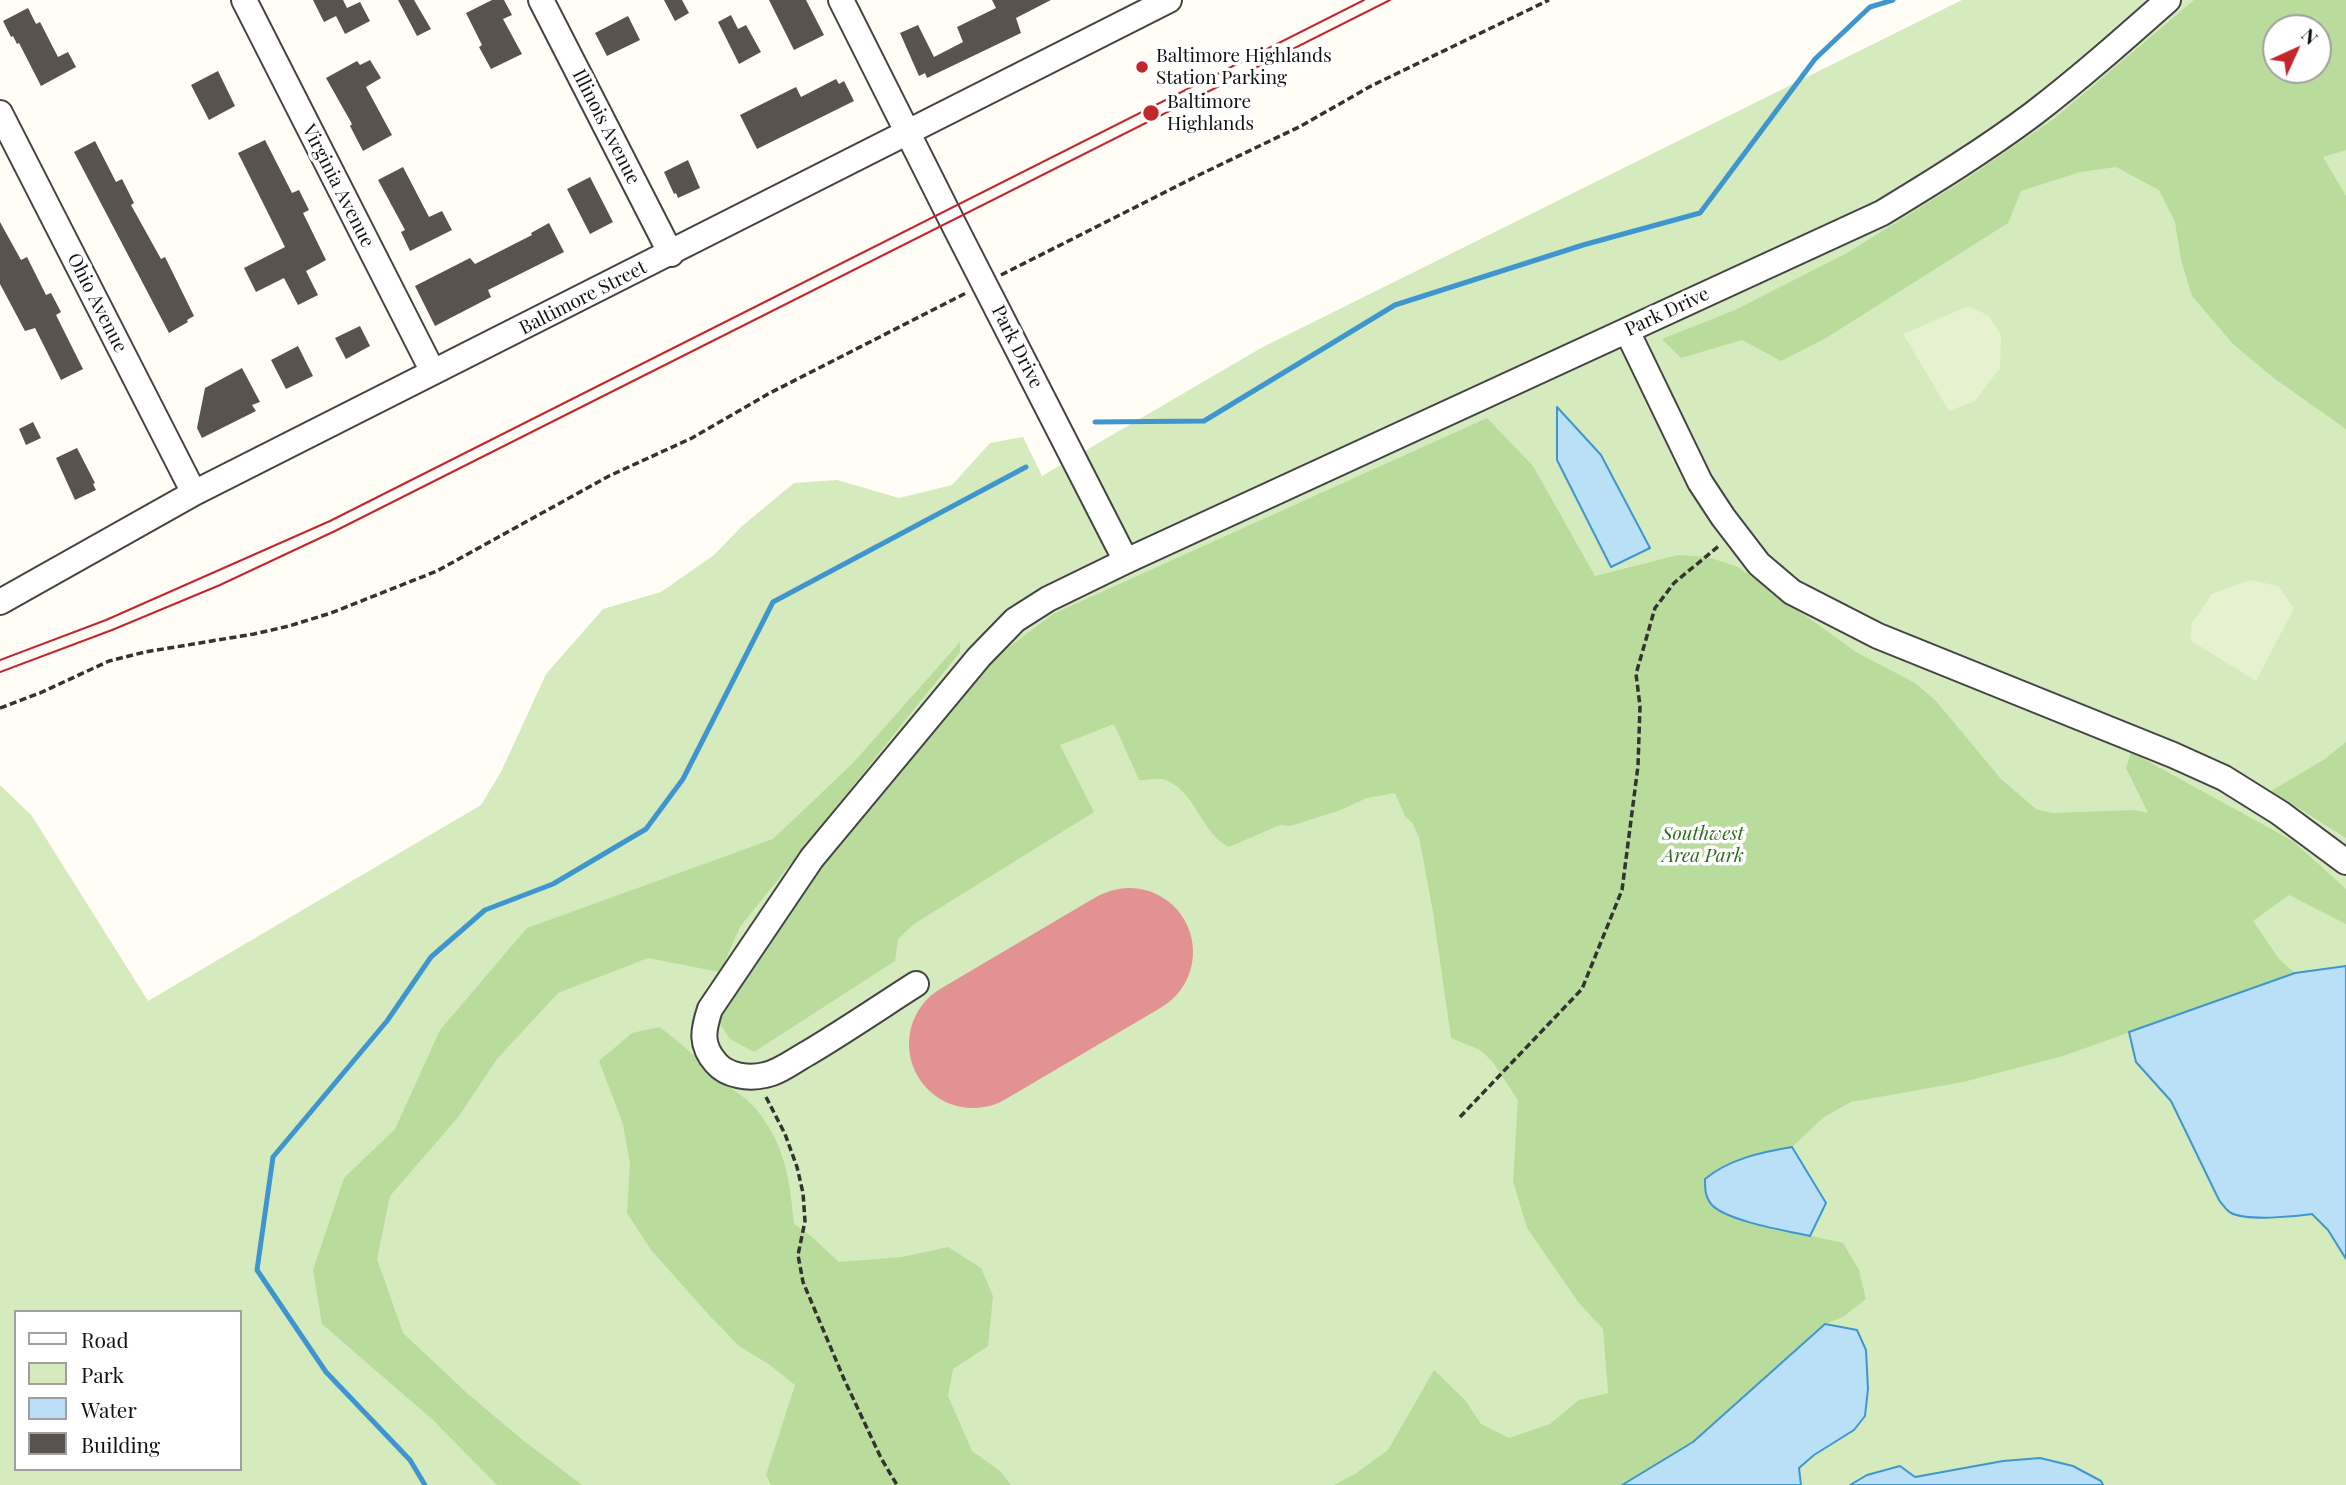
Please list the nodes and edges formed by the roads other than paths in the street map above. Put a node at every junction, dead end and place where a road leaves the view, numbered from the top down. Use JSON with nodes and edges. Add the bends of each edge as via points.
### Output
{"nodes":[{"id":1,"x":244,"y":0,"type":"edge"},
{"id":2,"x":541,"y":0,"type":"edge"},
{"id":3,"x":842,"y":0,"type":"edge"},
{"id":4,"x":2168,"y":0,"type":"edge"},
{"id":5,"x":1153,"y":4,"type":"edge"},
{"id":6,"x":0,"y":113,"type":"edge"},
{"id":7,"x":909,"y":133,"type":"junction"},
{"id":8,"x":671,"y":254,"type":"junction"},
{"id":9,"x":1627,"y":331,"type":"junction"},
{"id":10,"x":433,"y":372,"type":"junction"},
{"id":11,"x":194,"y":493,"type":"junction"},
{"id":12,"x":1126,"y":561,"type":"junction"},
{"id":13,"x":0,"y":602,"type":"edge"},
{"id":14,"x":2346,"y":862,"type":"edge"},
{"id":15,"x":916,"y":984,"type":"dead end"}],
"edges":[{"from":1,"to":10,"type":"street","name":"Virginia Avenue"},
{"from":2,"to":8,"type":"street","name":"Illinois Avenue"},
{"from":3,"to":7,"type":"street","name":"Park Drive"},
{"from":4,"to":9,"type":"street","name":"Park Drive","via":[[2032,115],[1882,213]]},
{"from":5,"to":7,"type":"street","name":"Baltimore Street"},
{"from":6,"to":11,"type":"street","name":"Ohio Avenue"},
{"from":7,"to":8,"type":"street","name":"Baltimore Street"},
{"from":7,"to":12,"type":"street","name":"Park Drive"},
{"from":8,"to":10,"type":"street","name":"Baltimore Street"},
{"from":9,"to":12,"type":"street","name":"Park Drive"},
{"from":9,"to":14,"type":"street","via":[[1700,482],[1759,564],[1792,592],[1878,636],[2224,778]]},
{"from":10,"to":11,"type":"street","name":"Baltimore Street"},
{"from":11,"to":13,"type":"street","name":"Baltimore Street"},
{"from":12,"to":15,"type":"street","name":"Park Drive","via":[[1015,620],[979,657],[812,858],[710,1009],[703,1041],[720,1068],[738,1076],[767,1075]]}]}
